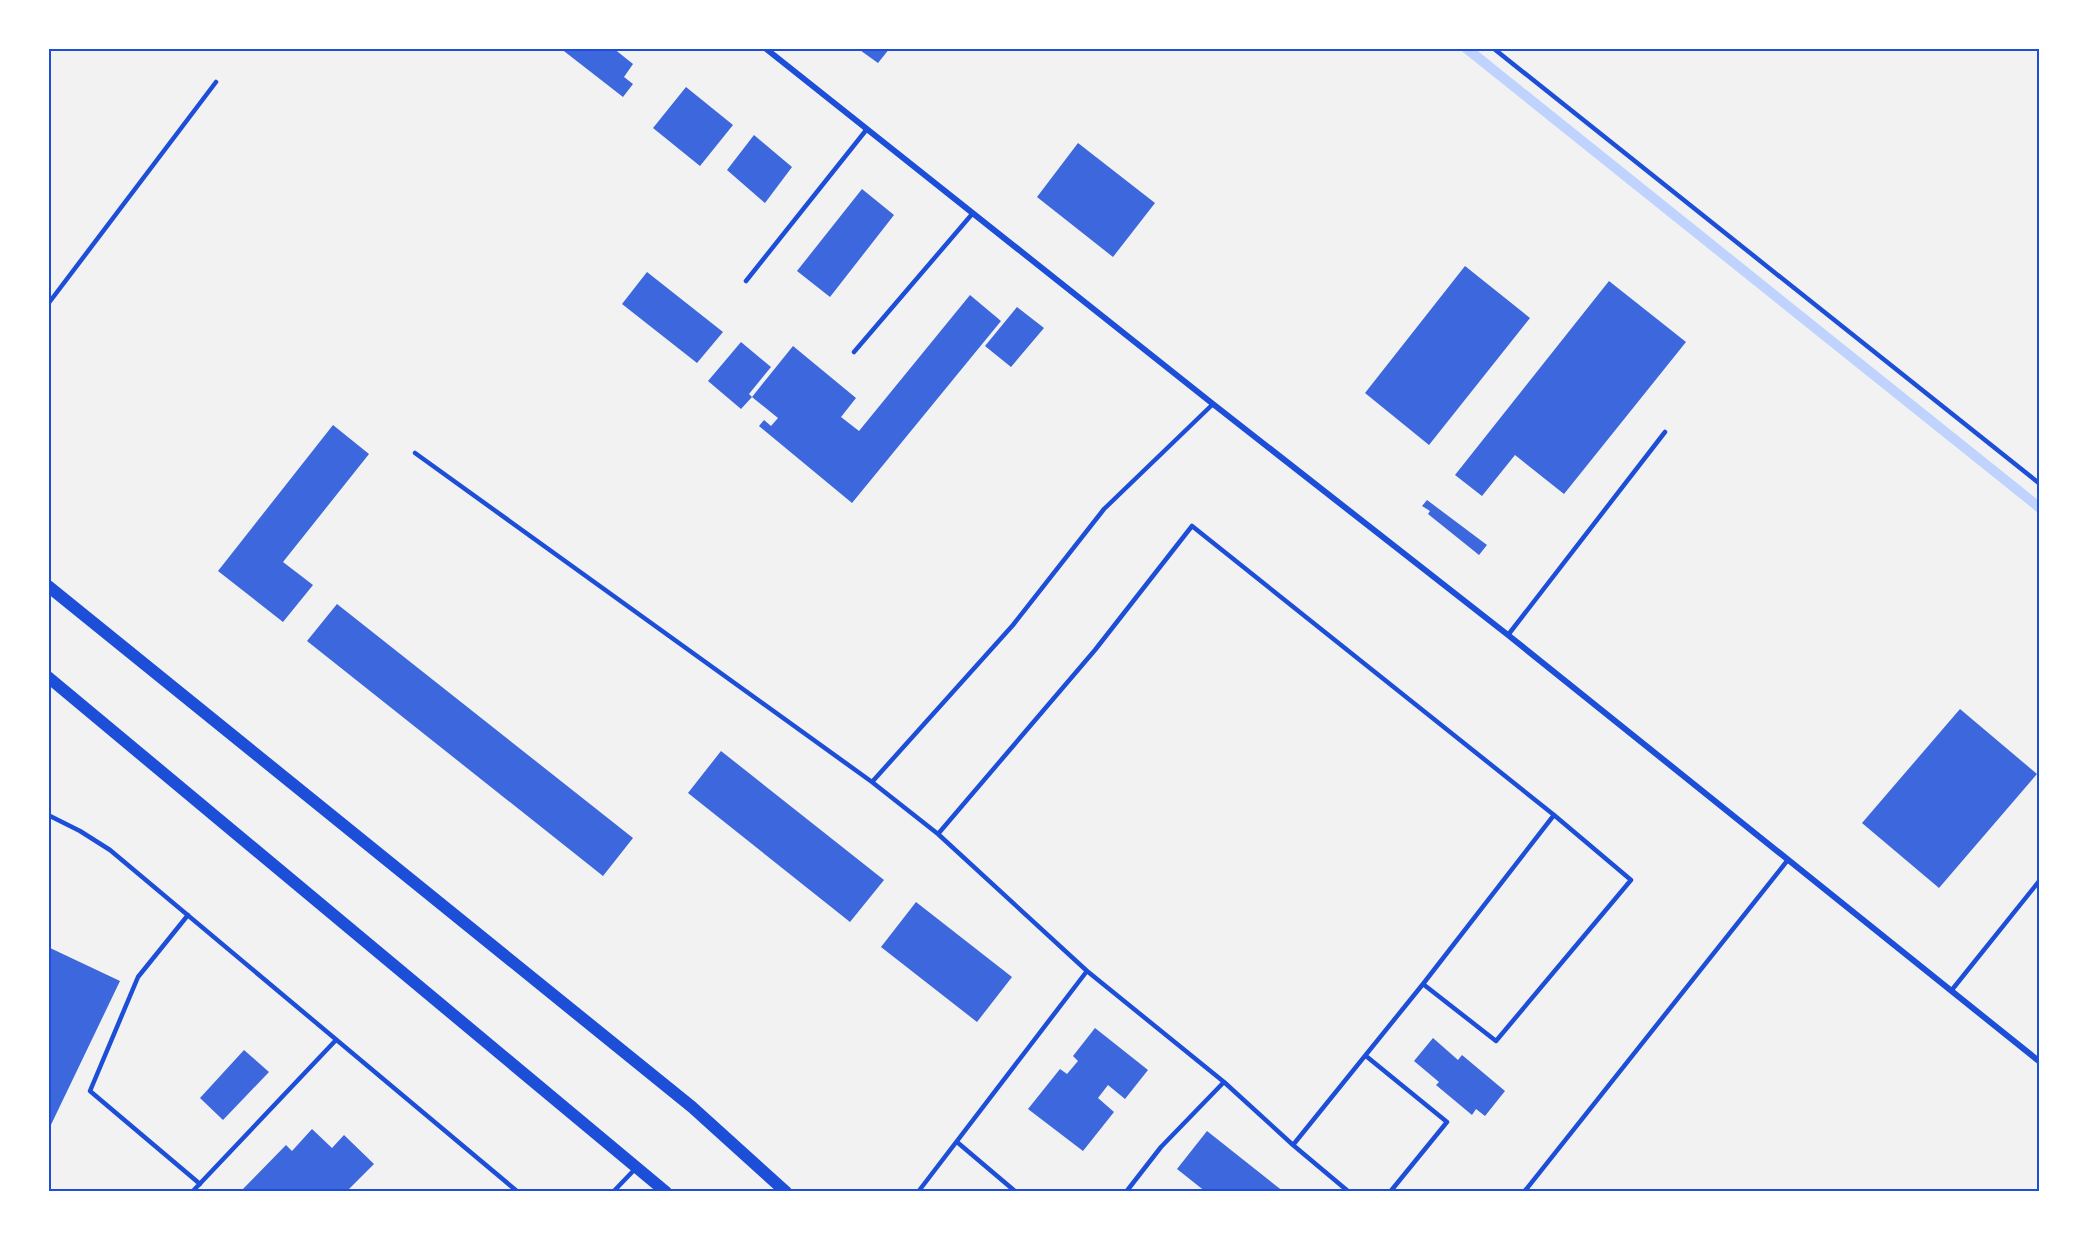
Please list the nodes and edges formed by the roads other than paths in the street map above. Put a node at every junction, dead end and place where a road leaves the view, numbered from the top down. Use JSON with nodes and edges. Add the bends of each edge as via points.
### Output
{"nodes":[{"id":1,"x":765,"y":48,"type":"edge"},
{"id":2,"x":1493,"y":48,"type":"edge"},
{"id":3,"x":216,"y":82,"type":"dead end"},
{"id":4,"x":867,"y":129,"type":"junction"},
{"id":5,"x":973,"y":213,"type":"junction"},
{"id":6,"x":746,"y":281,"type":"dead end"},
{"id":7,"x":49,"y":302,"type":"edge"},
{"id":8,"x":854,"y":352,"type":"dead end"},
{"id":9,"x":1213,"y":404,"type":"junction"},
{"id":10,"x":1665,"y":432,"type":"dead end"},
{"id":11,"x":415,"y":453,"type":"dead end"},
{"id":12,"x":2040,"y":484,"type":"edge"},
{"id":13,"x":48,"y":586,"type":"edge"},
{"id":14,"x":1508,"y":635,"type":"junction"},
{"id":15,"x":48,"y":677,"type":"edge"},
{"id":16,"x":872,"y":782,"type":"junction"},
{"id":17,"x":48,"y":815,"type":"edge"},
{"id":18,"x":1554,"y":815,"type":"junction"},
{"id":19,"x":938,"y":834,"type":"junction"},
{"id":20,"x":1787,"y":861,"type":"junction"},
{"id":21,"x":2040,"y":880,"type":"edge"},
{"id":22,"x":188,"y":915,"type":"junction"},
{"id":23,"x":1087,"y":971,"type":"junction"},
{"id":24,"x":1423,"y":984,"type":"junction"},
{"id":25,"x":1950,"y":991,"type":"junction"},
{"id":26,"x":336,"y":1040,"type":"junction"},
{"id":27,"x":1366,"y":1056,"type":"junction"},
{"id":28,"x":2040,"y":1062,"type":"edge"},
{"id":29,"x":1224,"y":1082,"type":"junction"},
{"id":30,"x":957,"y":1142,"type":"junction"},
{"id":31,"x":1293,"y":1145,"type":"junction"},
{"id":32,"x":638,"y":1167,"type":"junction"},
{"id":33,"x":200,"y":1184,"type":"junction"},
{"id":34,"x":192,"y":1192,"type":"edge"},
{"id":35,"x":518,"y":1192,"type":"edge"},
{"id":36,"x":614,"y":1192,"type":"edge"},
{"id":37,"x":666,"y":1192,"type":"edge"},
{"id":38,"x":786,"y":1192,"type":"edge"},
{"id":39,"x":918,"y":1192,"type":"edge"},
{"id":40,"x":1016,"y":1192,"type":"edge"},
{"id":41,"x":1126,"y":1192,"type":"edge"},
{"id":42,"x":1349,"y":1192,"type":"edge"},
{"id":43,"x":1390,"y":1192,"type":"edge"},
{"id":44,"x":1524,"y":1192,"type":"edge"}],
"edges":[{"from":1,"to":4,"type":"street"},
{"from":2,"to":12,"type":"lane"},
{"from":3,"to":7,"type":"lane"},
{"from":4,"to":5,"type":"street"},
{"from":4,"to":6,"type":"lane"},
{"from":5,"to":8,"type":"lane"},
{"from":5,"to":9,"type":"street"},
{"from":9,"to":14,"type":"street"},
{"from":9,"to":16,"type":"lane","via":[[1104,509],[1013,625]]},
{"from":10,"to":14,"type":"lane"},
{"from":11,"to":16,"type":"lane"},
{"from":13,"to":38,"type":"main road","via":[[692,1107]]},
{"from":14,"to":20,"type":"street"},
{"from":15,"to":32,"type":"main road"},
{"from":16,"to":19,"type":"lane"},
{"from":17,"to":22,"type":"lane","via":[[110,850]]},
{"from":18,"to":19,"type":"lane","via":[[1192,526],[1095,650]]},
{"from":18,"to":24,"type":"lane"},
{"from":18,"to":24,"type":"lane","via":[[1631,880],[1496,1041]]},
{"from":19,"to":23,"type":"lane"},
{"from":20,"to":25,"type":"street"},
{"from":20,"to":44,"type":"lane"},
{"from":21,"to":25,"type":"lane"},
{"from":22,"to":26,"type":"lane"},
{"from":22,"to":33,"type":"lane","via":[[138,977],[90,1090]]},
{"from":23,"to":29,"type":"lane"},
{"from":23,"to":30,"type":"lane"},
{"from":24,"to":27,"type":"lane"},
{"from":25,"to":28,"type":"street"},
{"from":26,"to":33,"type":"lane"},
{"from":26,"to":35,"type":"lane"},
{"from":27,"to":31,"type":"lane"},
{"from":27,"to":43,"type":"lane","via":[[1447,1122]]},
{"from":29,"to":31,"type":"lane"},
{"from":29,"to":41,"type":"lane","via":[[1161,1147]]},
{"from":30,"to":39,"type":"lane"},
{"from":30,"to":40,"type":"lane"},
{"from":31,"to":42,"type":"lane"},
{"from":32,"to":36,"type":"lane"},
{"from":32,"to":37,"type":"main road"},
{"from":33,"to":34,"type":"lane"}]}
